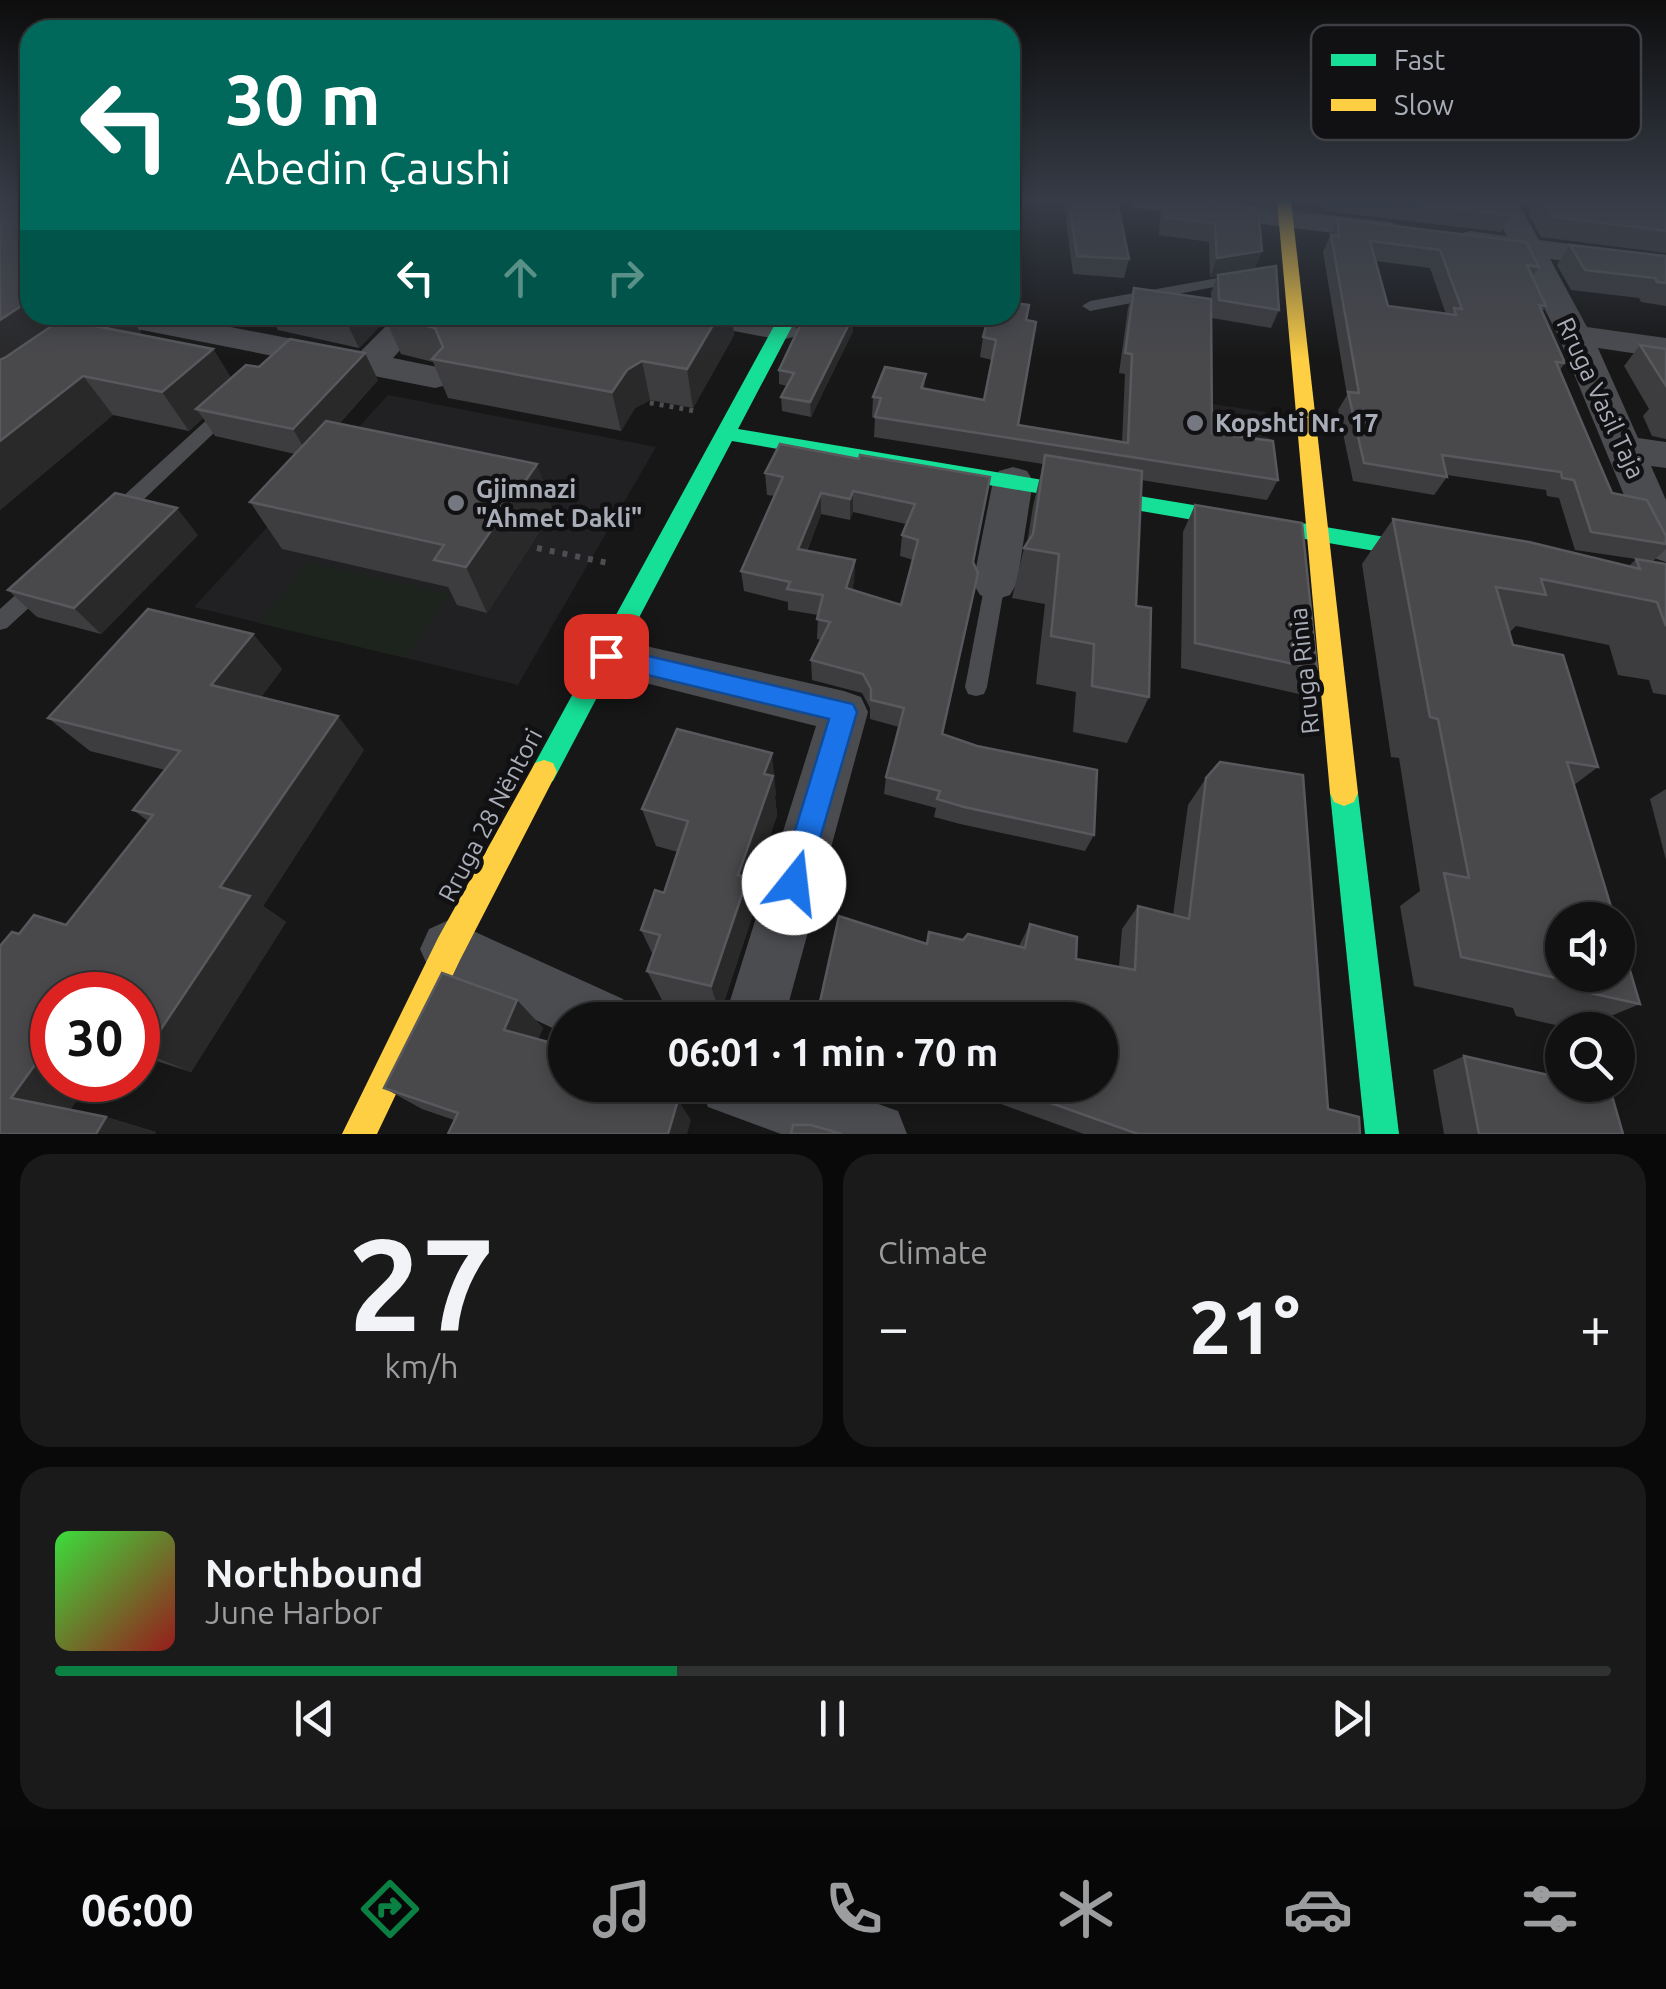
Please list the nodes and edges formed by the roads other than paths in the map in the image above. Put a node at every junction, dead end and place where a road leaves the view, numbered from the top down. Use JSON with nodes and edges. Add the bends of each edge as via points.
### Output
{"nodes":[{"id":1,"x":1285,"y":254,"type":"edge"},
{"id":2,"x":1530,"y":254,"type":"edge"},
{"id":3,"x":1580,"y":254,"type":"edge"},
{"id":4,"x":1666,"y":265,"type":"edge"},
{"id":5,"x":1261,"y":275,"type":"edge"},
{"id":6,"x":1090,"y":306,"type":"dead end"},
{"id":7,"x":115,"y":325,"type":"edge"},
{"id":8,"x":162,"y":325,"type":"edge"},
{"id":9,"x":406,"y":325,"type":"edge"},
{"id":10,"x":784,"y":325,"type":"edge"},
{"id":11,"x":1574,"y":335,"type":"junction"},
{"id":12,"x":1666,"y":348,"type":"edge"},
{"id":13,"x":368,"y":364,"type":"junction"},
{"id":14,"x":435,"y":377,"type":"edge"},
{"id":15,"x":0,"y":398,"type":"edge"},
{"id":16,"x":237,"y":401,"type":"edge"},
{"id":17,"x":718,"y":423,"type":"junction"},
{"id":18,"x":1626,"y":449,"type":"junction"},
{"id":19,"x":1666,"y":455,"type":"edge"},
{"id":20,"x":1013,"y":482,"type":"junction"},
{"id":21,"x":98,"y":531,"type":"edge"},
{"id":22,"x":1316,"y":534,"type":"junction"},
{"id":23,"x":1666,"y":546,"type":"edge"},
{"id":24,"x":1473,"y":559,"type":"edge"},
{"id":25,"x":56,"y":570,"type":"edge"},
{"id":26,"x":996,"y":583,"type":"joint"},
{"id":27,"x":0,"y":622,"type":"edge"},
{"id":28,"x":606,"y":656,"type":"junction"},
{"id":29,"x":976,"y":687,"type":"dead end"},
{"id":30,"x":449,"y":949,"type":"junction"},
{"id":31,"x":563,"y":1002,"type":"edge"},
{"id":32,"x":759,"y":1002,"type":"edge"},
{"id":33,"x":780,"y":1102,"type":"edge"},
{"id":34,"x":359,"y":1134,"type":"edge"},
{"id":35,"x":874,"y":1134,"type":"edge"},
{"id":36,"x":1382,"y":1134,"type":"edge"}],
"edges":[{"from":1,"to":22,"type":"main road","name":"Rruga Rinia"},
{"from":2,"to":11,"type":"street","name":"Rruga Vasil Taja"},
{"from":3,"to":4,"type":"street"},
{"from":5,"to":6,"type":"lane"},
{"from":7,"to":15,"type":"street"},
{"from":8,"to":13,"type":"street","via":[[286,356]]},
{"from":9,"to":13,"type":"street"},
{"from":10,"to":17,"type":"main road","name":"Rruga 28 Nëntori"},
{"from":11,"to":12,"type":"street"},
{"from":11,"to":18,"type":"street","name":"Rruga Vasil Taja"},
{"from":13,"to":14,"type":"street"},
{"from":16,"to":21,"type":"lane"},
{"from":17,"to":20,"type":"main road"},
{"from":17,"to":28,"type":"main road","name":"Rruga 28 Nëntori"},
{"from":18,"to":19,"type":"street"},
{"from":18,"to":23,"type":"street","name":"Rruga Vasil Taja"},
{"from":20,"to":22,"type":"main road"},
{"from":20,"to":26,"type":"street"},
{"from":22,"to":24,"type":"main road"},
{"from":22,"to":36,"type":"main road","name":"Rruga Rinia"},
{"from":25,"to":27,"type":"lane"},
{"from":26,"to":29,"type":"lane"},
{"from":28,"to":30,"type":"main road","name":"Rruga 28 Nëntori"},
{"from":28,"to":32,"type":"street","via":[[844,712]]},
{"from":30,"to":31,"type":"street"},
{"from":30,"to":34,"type":"main road","name":"Rruga 28 Nëntori"},
{"from":33,"to":35,"type":"street"}]}
